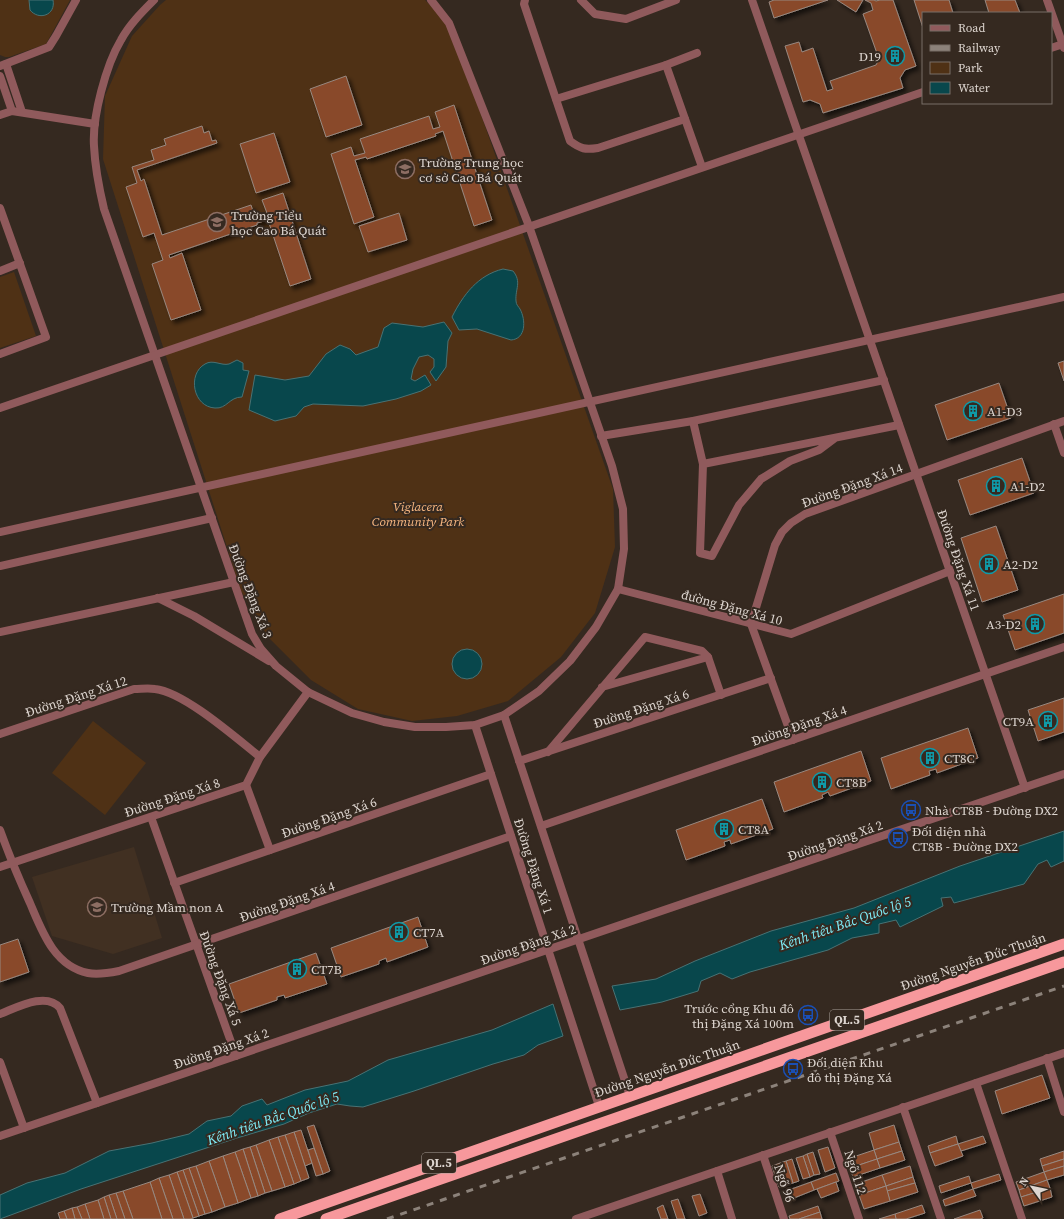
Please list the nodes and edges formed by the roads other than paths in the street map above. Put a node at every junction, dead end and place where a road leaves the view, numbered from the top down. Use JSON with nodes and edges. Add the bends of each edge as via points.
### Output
{"nodes":[{"id":1,"x":76,"y":0,"type":"edge"},
{"id":2,"x":154,"y":0,"type":"edge"},
{"id":3,"x":525,"y":0,"type":"edge"},
{"id":4,"x":581,"y":0,"type":"edge"},
{"id":5,"x":676,"y":0,"type":"edge"},
{"id":6,"x":752,"y":0,"type":"edge"},
{"id":7,"x":1047,"y":0,"type":"edge"},
{"id":8,"x":434,"y":1,"type":"edge"},
{"id":9,"x":1051,"y":12,"type":"edge"},
{"id":10,"x":1052,"y":14,"type":"edge"},
{"id":11,"x":1063,"y":46,"type":"edge"},
{"id":12,"x":1052,"y":48,"type":"edge"},
{"id":13,"x":697,"y":53,"type":"dead end"},
{"id":14,"x":666,"y":64,"type":"junction"},
{"id":15,"x":3,"y":65,"type":"edge"},
{"id":16,"x":0,"y":76,"type":"edge"},
{"id":17,"x":922,"y":92,"type":"edge"},
{"id":18,"x":556,"y":99,"type":"junction"},
{"id":19,"x":12,"y":111,"type":"junction"},
{"id":20,"x":22,"y":112,"type":"junction"},
{"id":21,"x":0,"y":114,"type":"edge"},
{"id":22,"x":685,"y":119,"type":"junction"},
{"id":23,"x":95,"y":124,"type":"junction"},
{"id":24,"x":798,"y":134,"type":"junction"},
{"id":25,"x":702,"y":167,"type":"junction"},
{"id":26,"x":0,"y":208,"type":"edge"},
{"id":27,"x":529,"y":226,"type":"junction"},
{"id":28,"x":20,"y":263,"type":"junction"},
{"id":29,"x":0,"y":270,"type":"edge"},
{"id":30,"x":1064,"y":298,"type":"edge"},
{"id":31,"x":870,"y":340,"type":"junction"},
{"id":32,"x":0,"y":354,"type":"edge"},
{"id":33,"x":155,"y":355,"type":"junction"},
{"id":34,"x":884,"y":380,"type":"junction"},
{"id":35,"x":590,"y":403,"type":"junction"},
{"id":36,"x":0,"y":408,"type":"edge"},
{"id":37,"x":693,"y":421,"type":"junction"},
{"id":38,"x":1064,"y":421,"type":"edge"},
{"id":39,"x":1054,"y":424,"type":"junction"},
{"id":40,"x":899,"y":425,"type":"junction"},
{"id":41,"x":601,"y":436,"type":"junction"},
{"id":42,"x":835,"y":438,"type":"junction"},
{"id":43,"x":1064,"y":453,"type":"edge"},
{"id":44,"x":703,"y":464,"type":"junction"},
{"id":45,"x":916,"y":474,"type":"junction"},
{"id":46,"x":201,"y":488,"type":"junction"},
{"id":47,"x":212,"y":518,"type":"junction"},
{"id":48,"x":0,"y":532,"type":"edge"},
{"id":49,"x":0,"y":566,"type":"edge"},
{"id":50,"x":950,"y":571,"type":"junction"},
{"id":51,"x":234,"y":582,"type":"junction"},
{"id":52,"x":618,"y":589,"type":"junction"},
{"id":53,"x":158,"y":598,"type":"junction"},
{"id":54,"x":751,"y":624,"type":"junction"},
{"id":55,"x":0,"y":632,"type":"edge"},
{"id":56,"x":1064,"y":647,"type":"edge"},
{"id":57,"x":708,"y":657,"type":"junction"},
{"id":58,"x":276,"y":666,"type":"junction"},
{"id":59,"x":986,"y":674,"type":"junction"},
{"id":60,"x":771,"y":678,"type":"junction"},
{"id":61,"x":602,"y":688,"type":"junction"},
{"id":62,"x":308,"y":692,"type":"junction"},
{"id":63,"x":721,"y":695,"type":"junction"},
{"id":64,"x":504,"y":715,"type":"junction"},
{"id":65,"x":475,"y":725,"type":"junction"},
{"id":66,"x":0,"y":734,"type":"edge"},
{"id":67,"x":793,"y":740,"type":"junction"},
{"id":68,"x":548,"y":752,"type":"junction"},
{"id":69,"x":260,"y":757,"type":"junction"},
{"id":70,"x":519,"y":761,"type":"junction"},
{"id":71,"x":491,"y":774,"type":"junction"},
{"id":72,"x":1064,"y":774,"type":"edge"},
{"id":73,"x":246,"y":785,"type":"junction"},
{"id":74,"x":1025,"y":788,"type":"junction"},
{"id":75,"x":151,"y":817,"type":"junction"},
{"id":76,"x":541,"y":826,"type":"junction"},
{"id":77,"x":0,"y":830,"type":"edge"},
{"id":78,"x":511,"y":836,"type":"junction"},
{"id":79,"x":270,"y":850,"type":"junction"},
{"id":80,"x":12,"y":863,"type":"junction"},
{"id":81,"x":0,"y":867,"type":"edge"},
{"id":82,"x":174,"y":883,"type":"junction"},
{"id":83,"x":578,"y":940,"type":"junction"},
{"id":84,"x":1064,"y":944,"type":"edge"},
{"id":85,"x":196,"y":945,"type":"junction"},
{"id":86,"x":548,"y":950,"type":"junction"},
{"id":87,"x":1064,"y":962,"type":"edge"},
{"id":88,"x":0,"y":1014,"type":"edge"},
{"id":89,"x":1064,"y":1052,"type":"edge"},
{"id":90,"x":236,"y":1056,"type":"junction"},
{"id":91,"x":1047,"y":1058,"type":"junction"},
{"id":92,"x":0,"y":1062,"type":"edge"},
{"id":93,"x":976,"y":1083,"type":"junction"},
{"id":94,"x":630,"y":1096,"type":"junction"},
{"id":95,"x":97,"y":1103,"type":"junction"},
{"id":96,"x":599,"y":1106,"type":"junction"},
{"id":97,"x":903,"y":1107,"type":"junction"},
{"id":98,"x":635,"y":1111,"type":"junction"},
{"id":99,"x":1064,"y":1112,"type":"edge"},
{"id":100,"x":604,"y":1122,"type":"junction"},
{"id":101,"x":24,"y":1128,"type":"junction"},
{"id":102,"x":830,"y":1132,"type":"junction"},
{"id":103,"x":0,"y":1136,"type":"edge"},
{"id":104,"x":762,"y":1155,"type":"junction"},
{"id":105,"x":717,"y":1171,"type":"junction"},
{"id":106,"x":280,"y":1219,"type":"edge"},
{"id":107,"x":326,"y":1219,"type":"edge"},
{"id":108,"x":576,"y":1219,"type":"edge"},
{"id":109,"x":732,"y":1219,"type":"edge"},
{"id":110,"x":784,"y":1219,"type":"edge"},
{"id":111,"x":859,"y":1219,"type":"edge"},
{"id":112,"x":941,"y":1219,"type":"edge"},
{"id":113,"x":1022,"y":1219,"type":"edge"}],
"edges":[{"from":1,"to":15,"type":"street","via":[[48,47]]},
{"from":2,"to":23,"type":"street","name":"Đường Đặng Xá 3","via":[[121,40],[108,69]]},
{"from":3,"to":18,"type":"street","via":[[524,4]]},
{"from":4,"to":5,"type":"street","via":[[596,14],[626,19]]},
{"from":6,"to":24,"type":"street","name":"Đường Đặng Xá 11"},
{"from":7,"to":9,"type":"street"},
{"from":8,"to":27,"type":"street","name":"Đường Đặng Xá 3","via":[[449,23]]},
{"from":10,"to":11,"type":"street"},
{"from":11,"to":12,"type":"street"},
{"from":13,"to":14,"type":"street"},
{"from":14,"to":18,"type":"street"},
{"from":14,"to":22,"type":"street"},
{"from":15,"to":20,"type":"street"},
{"from":16,"to":19,"type":"street"},
{"from":17,"to":24,"type":"street"},
{"from":18,"to":22,"type":"street","via":[[570,141],[587,150]]},
{"from":19,"to":20,"type":"street"},
{"from":19,"to":21,"type":"street"},
{"from":20,"to":23,"type":"street"},
{"from":22,"to":25,"type":"street"},
{"from":23,"to":33,"type":"street","name":"Đường Đặng Xá 3","via":[[93,144],[104,209]]},
{"from":24,"to":25,"type":"street"},
{"from":24,"to":31,"type":"street","name":"Đường Đặng Xá 11"},
{"from":25,"to":27,"type":"street"},
{"from":26,"to":28,"type":"street"},
{"from":27,"to":33,"type":"street"},
{"from":27,"to":35,"type":"street","name":"Đường Đặng Xá 3"},
{"from":28,"to":29,"type":"street"},
{"from":28,"to":32,"type":"street","via":[[46,338]]},
{"from":30,"to":31,"type":"street"},
{"from":31,"to":34,"type":"street","name":"Đường Đặng Xá 11"},
{"from":31,"to":35,"type":"street"},
{"from":33,"to":36,"type":"street"},
{"from":33,"to":46,"type":"street","name":"Đường Đặng Xá 3"},
{"from":34,"to":37,"type":"street"},
{"from":34,"to":40,"type":"street","name":"Đường Đặng Xá 11"},
{"from":35,"to":41,"type":"street","name":"Đường Đặng Xá 3"},
{"from":35,"to":46,"type":"street"},
{"from":37,"to":41,"type":"street"},
{"from":37,"to":44,"type":"street"},
{"from":38,"to":39,"type":"street","name":"Đường Đặng Xá 14"},
{"from":39,"to":43,"type":"street"},
{"from":39,"to":45,"type":"street","name":"Đường Đặng Xá 14"},
{"from":40,"to":42,"type":"street"},
{"from":40,"to":45,"type":"street","name":"Đường Đặng Xá 11"},
{"from":41,"to":52,"type":"street","name":"Đường Đặng Xá 3","via":[[623,509],[624,549]]},
{"from":42,"to":44,"type":"street"},
{"from":42,"to":44,"type":"street","via":[[819,450],[790,461],[762,479],[739,505],[712,556],[700,553]]},
{"from":45,"to":50,"type":"street","name":"Đường Đặng Xá 11"},
{"from":45,"to":54,"type":"street","name":"Đường Đặng Xá 14","via":[[806,514],[791,523],[775,545]]},
{"from":46,"to":47,"type":"street","name":"Đường Đặng Xá 3"},
{"from":46,"to":48,"type":"street"},
{"from":47,"to":49,"type":"street"},
{"from":47,"to":51,"type":"street","name":"Đường Đặng Xá 3"},
{"from":50,"to":54,"type":"street","name":"đường Đặng Xá 10","via":[[791,634]]},
{"from":50,"to":59,"type":"street","name":"Đường Đặng Xá 11"},
{"from":51,"to":53,"type":"street"},
{"from":51,"to":58,"type":"street","name":"Đường Đặng Xá 3","via":[[252,634]]},
{"from":52,"to":54,"type":"street","name":"đường Đặng Xá 10"},
{"from":52,"to":64,"type":"street","name":"Đường Đặng Xá 3","via":[[596,627],[570,661],[539,691]]},
{"from":53,"to":55,"type":"street"},
{"from":53,"to":58,"type":"street","via":[[201,620]]},
{"from":54,"to":60,"type":"street"},
{"from":56,"to":59,"type":"street","name":"Đường Đặng Xá 4"},
{"from":57,"to":61,"type":"street"},
{"from":57,"to":61,"type":"street","via":[[702,651],[645,637]]},
{"from":57,"to":63,"type":"street"},
{"from":58,"to":62,"type":"street","name":"Đường Đặng Xá 3"},
{"from":59,"to":67,"type":"street","name":"Đường Đặng Xá 4"},
{"from":59,"to":74,"type":"street","name":"Đường Đặng Xá 11"},
{"from":60,"to":63,"type":"street","name":"Đường Đặng Xá 6"},
{"from":60,"to":67,"type":"street"},
{"from":61,"to":68,"type":"street"},
{"from":62,"to":65,"type":"street","name":"Đường Đặng Xá 3","via":[[352,713],[384,722],[415,727]]},
{"from":62,"to":69,"type":"street"},
{"from":63,"to":68,"type":"street","name":"Đường Đặng Xá 6"},
{"from":64,"to":65,"type":"street","name":"Đường Đặng Xá 3"},
{"from":64,"to":70,"type":"street","name":"Đường Đặng Xá 1"},
{"from":65,"to":71,"type":"street","name":"Đường Đặng Xá 1"},
{"from":66,"to":69,"type":"street","name":"Đường Đặng Xá 12","via":[[134,689],[156,689],[178,696]]},
{"from":67,"to":76,"type":"street","name":"Đường Đặng Xá 4"},
{"from":68,"to":70,"type":"street","name":"Đường Đặng Xá 6"},
{"from":69,"to":73,"type":"street"},
{"from":70,"to":76,"type":"street","name":"Đường Đặng Xá 1"},
{"from":71,"to":78,"type":"street","name":"Đường Đặng Xá 1"},
{"from":71,"to":79,"type":"street","name":"Đường Đặng Xá 6"},
{"from":72,"to":74,"type":"street","name":"Đường Đặng Xá 2"},
{"from":73,"to":75,"type":"street","name":"Đường Đặng Xá 8"},
{"from":73,"to":79,"type":"street"},
{"from":74,"to":83,"type":"street","name":"Đường Đặng Xá 2"},
{"from":75,"to":80,"type":"street","name":"Đường Đặng Xá 8"},
{"from":75,"to":82,"type":"street","name":"Đường Đặng Xá 5"},
{"from":76,"to":83,"type":"street","name":"Đường Đặng Xá 1"},
{"from":77,"to":80,"type":"street","name":"Đường Đặng Xá 4"},
{"from":78,"to":85,"type":"street","name":"Đường Đặng Xá 4"},
{"from":78,"to":86,"type":"street","name":"Đường Đặng Xá 1"},
{"from":79,"to":82,"type":"street","name":"Đường Đặng Xá 6"},
{"from":80,"to":81,"type":"street","name":"Đường Đặng Xá 8"},
{"from":80,"to":85,"type":"street","name":"Đường Đặng Xá 4","via":[[46,939],[57,954],[71,966],[88,973],[102,974],[119,971]]},
{"from":82,"to":85,"type":"street","name":"Đường Đặng Xá 5"},
{"from":83,"to":86,"type":"street","name":"Đường Đặng Xá 2"},
{"from":83,"to":94,"type":"street","name":"Đường Đặng Xá 1"},
{"from":84,"to":94,"type":"highway","name":"Đường Nguyễn Đức Thuận","number":"QL.5"},
{"from":85,"to":90,"type":"street","name":"Đường Đặng Xá 5"},
{"from":86,"to":90,"type":"street","name":"Đường Đặng Xá 2"},
{"from":86,"to":96,"type":"street","name":"Đường Đặng Xá 1"},
{"from":87,"to":98,"type":"highway","number":"QL.5"},
{"from":88,"to":95,"type":"street","via":[[35,1002],[56,1004],[60,1008]]},
{"from":89,"to":91,"type":"street"},
{"from":90,"to":95,"type":"street","name":"Đường Đặng Xá 2"},
{"from":91,"to":93,"type":"street"},
{"from":91,"to":99,"type":"street"},
{"from":92,"to":101,"type":"street"},
{"from":93,"to":97,"type":"street"},
{"from":93,"to":113,"type":"street"},
{"from":94,"to":96,"type":"highway","name":"Đường Nguyễn Đức Thuận","number":"QL.5"},
{"from":94,"to":98,"type":"highway"},
{"from":95,"to":101,"type":"street","name":"Đường Đặng Xá 2"},
{"from":96,"to":100,"type":"highway"},
{"from":96,"to":106,"type":"highway","name":"Đường Nguyễn Đức Thuận","number":"QL.5"},
{"from":97,"to":102,"type":"street"},
{"from":97,"to":112,"type":"street"},
{"from":98,"to":100,"type":"highway","number":"QL.5"},
{"from":100,"to":107,"type":"highway","number":"QL.5"},
{"from":101,"to":103,"type":"street","name":"Đường Đặng Xá 2"},
{"from":102,"to":104,"type":"street"},
{"from":102,"to":111,"type":"street","name":"Ngõ 112"},
{"from":104,"to":105,"type":"street"},
{"from":104,"to":110,"type":"street","name":"Ngõ 96"},
{"from":105,"to":108,"type":"street"},
{"from":105,"to":109,"type":"street"}]}
